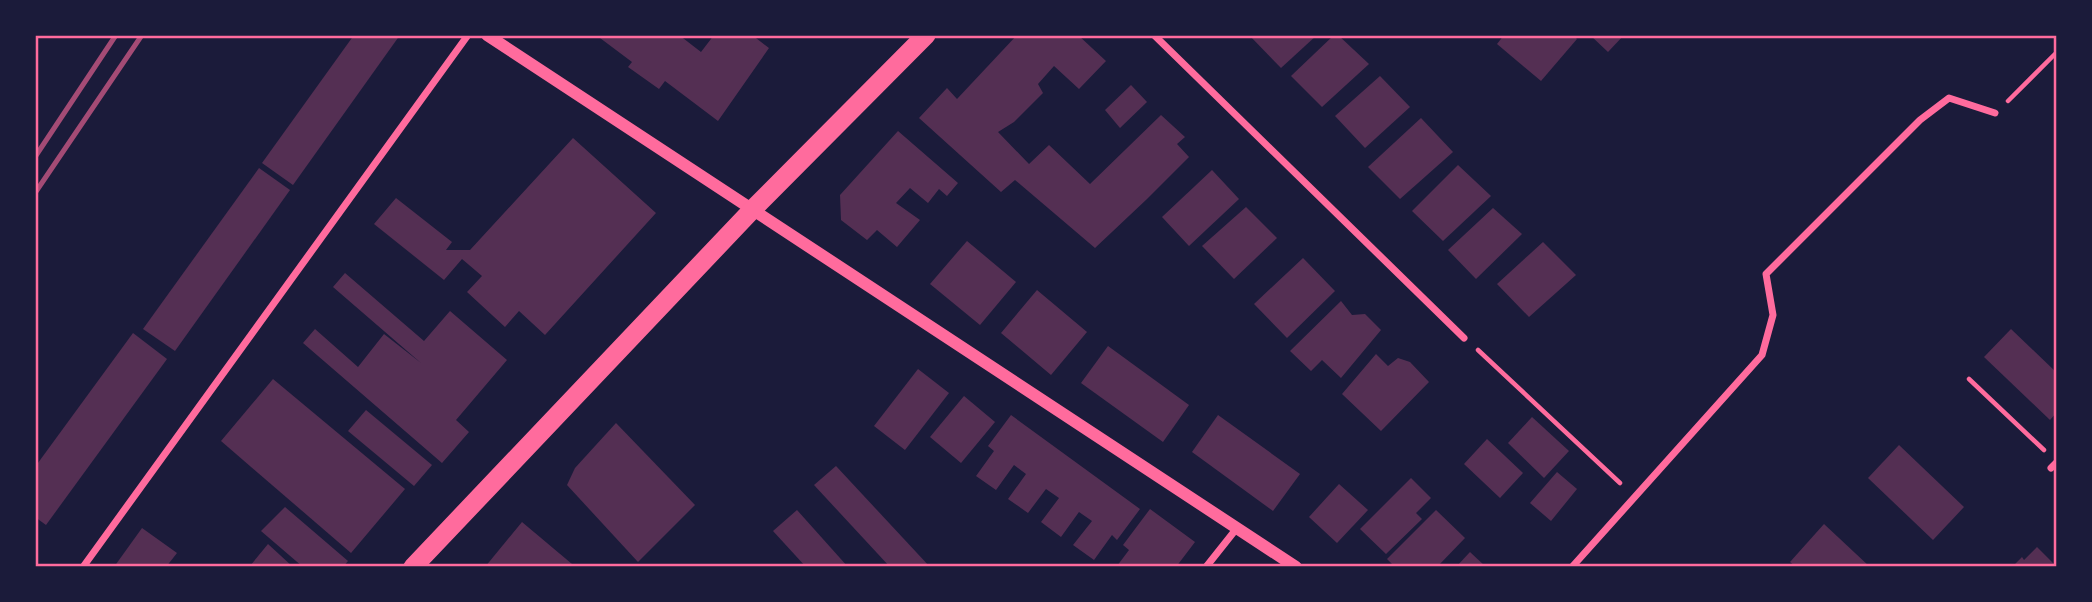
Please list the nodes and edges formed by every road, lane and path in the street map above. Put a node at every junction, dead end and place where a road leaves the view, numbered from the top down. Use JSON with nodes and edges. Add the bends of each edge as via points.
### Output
{"nodes":[{"id":1,"x":468,"y":35,"type":"edge"},
{"id":2,"x":487,"y":35,"type":"edge"},
{"id":3,"x":926,"y":35,"type":"edge"},
{"id":4,"x":1154,"y":35,"type":"edge"},
{"id":5,"x":2057,"y":52,"type":"edge"},
{"id":6,"x":1995,"y":113,"type":"joint"},
{"id":7,"x":752,"y":210,"type":"junction"},
{"id":8,"x":1464,"y":338,"type":"joint"},
{"id":9,"x":1969,"y":379,"type":"dead end"},
{"id":10,"x":2055,"y":464,"type":"edge"},
{"id":11,"x":1636,"y":498,"type":"junction"},
{"id":12,"x":1237,"y":528,"type":"junction"},
{"id":13,"x":83,"y":567,"type":"edge"},
{"id":14,"x":413,"y":567,"type":"edge"},
{"id":15,"x":1206,"y":567,"type":"edge"},
{"id":16,"x":1296,"y":567,"type":"edge"},
{"id":17,"x":1572,"y":567,"type":"edge"}],
"edges":[{"from":1,"to":13,"type":"street"},
{"from":2,"to":7,"type":"street"},
{"from":3,"to":7,"type":"highway"},
{"from":4,"to":8,"type":"street"},
{"from":5,"to":6,"type":"path"},
{"from":6,"to":11,"type":"street","via":[[1949,99],[1920,120],[1766,274],[1773,315],[1762,355]]},
{"from":7,"to":12,"type":"street"},
{"from":7,"to":14,"type":"highway"},
{"from":8,"to":11,"type":"path"},
{"from":9,"to":10,"type":"path"},
{"from":11,"to":17,"type":"street"},
{"from":12,"to":15,"type":"street"},
{"from":12,"to":16,"type":"street"}]}
